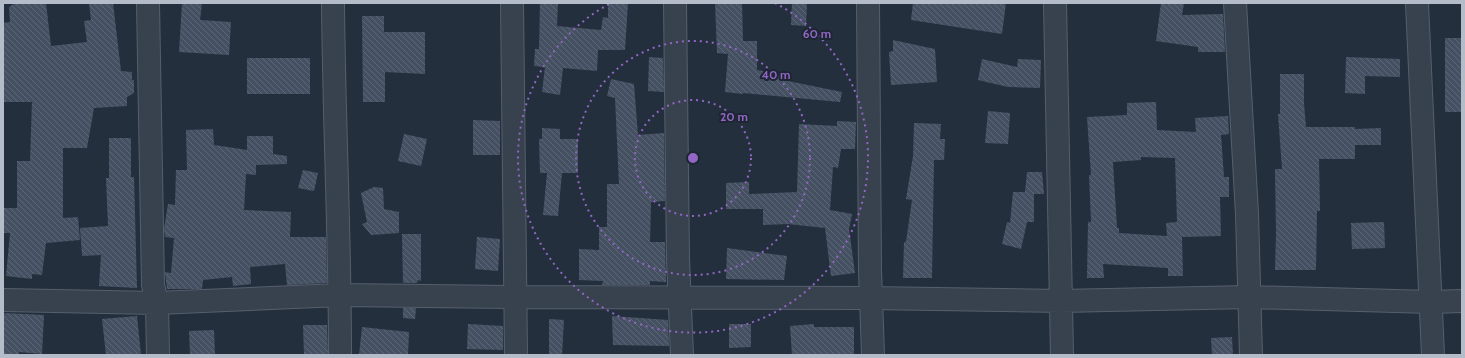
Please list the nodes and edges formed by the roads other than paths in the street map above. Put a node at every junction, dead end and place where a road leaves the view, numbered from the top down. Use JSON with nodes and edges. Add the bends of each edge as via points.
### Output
{"nodes":[{"id":1,"x":148,"y":3,"type":"edge"},
{"id":2,"x":333,"y":3,"type":"edge"},
{"id":3,"x":512,"y":3,"type":"edge"},
{"id":4,"x":675,"y":3,"type":"edge"},
{"id":5,"x":868,"y":3,"type":"edge"},
{"id":6,"x":1055,"y":3,"type":"edge"},
{"id":7,"x":1235,"y":3,"type":"edge"},
{"id":8,"x":1417,"y":3,"type":"edge"},
{"id":9,"x":340,"y":295,"type":"junction"},
{"id":10,"x":680,"y":297,"type":"junction"},
{"id":11,"x":1249,"y":297,"type":"junction"},
{"id":12,"x":516,"y":298,"type":"junction"},
{"id":13,"x":871,"y":298,"type":"junction"},
{"id":14,"x":3,"y":300,"type":"edge"},
{"id":15,"x":1061,"y":301,"type":"junction"},
{"id":16,"x":1462,"y":301,"type":"edge"},
{"id":17,"x":1431,"y":302,"type":"junction"},
{"id":18,"x":156,"y":303,"type":"junction"},
{"id":19,"x":158,"y":355,"type":"edge"},
{"id":20,"x":340,"y":355,"type":"edge"},
{"id":21,"x":516,"y":355,"type":"edge"},
{"id":22,"x":682,"y":355,"type":"edge"},
{"id":23,"x":873,"y":355,"type":"edge"},
{"id":24,"x":1062,"y":355,"type":"edge"},
{"id":25,"x":1251,"y":355,"type":"edge"},
{"id":26,"x":1433,"y":355,"type":"edge"}],
"edges":[{"from":1,"to":18,"type":"street","via":[[153,285]]},
{"from":2,"to":9,"type":"street"},
{"from":3,"to":12,"type":"street"},
{"from":4,"to":10,"type":"street"},
{"from":5,"to":13,"type":"street"},
{"from":6,"to":15,"type":"street"},
{"from":7,"to":11,"type":"street"},
{"from":8,"to":17,"type":"street"},
{"from":9,"to":12,"type":"street"},
{"from":9,"to":18,"type":"street"},
{"from":9,"to":20,"type":"street"},
{"from":10,"to":12,"type":"street"},
{"from":10,"to":13,"type":"street"},
{"from":10,"to":22,"type":"street"},
{"from":11,"to":15,"type":"street"},
{"from":11,"to":17,"type":"street"},
{"from":11,"to":25,"type":"street"},
{"from":12,"to":21,"type":"street"},
{"from":13,"to":15,"type":"street"},
{"from":13,"to":23,"type":"street"},
{"from":14,"to":18,"type":"street"},
{"from":15,"to":24,"type":"street"},
{"from":16,"to":17,"type":"street"},
{"from":17,"to":26,"type":"street"},
{"from":18,"to":19,"type":"street"}]}
